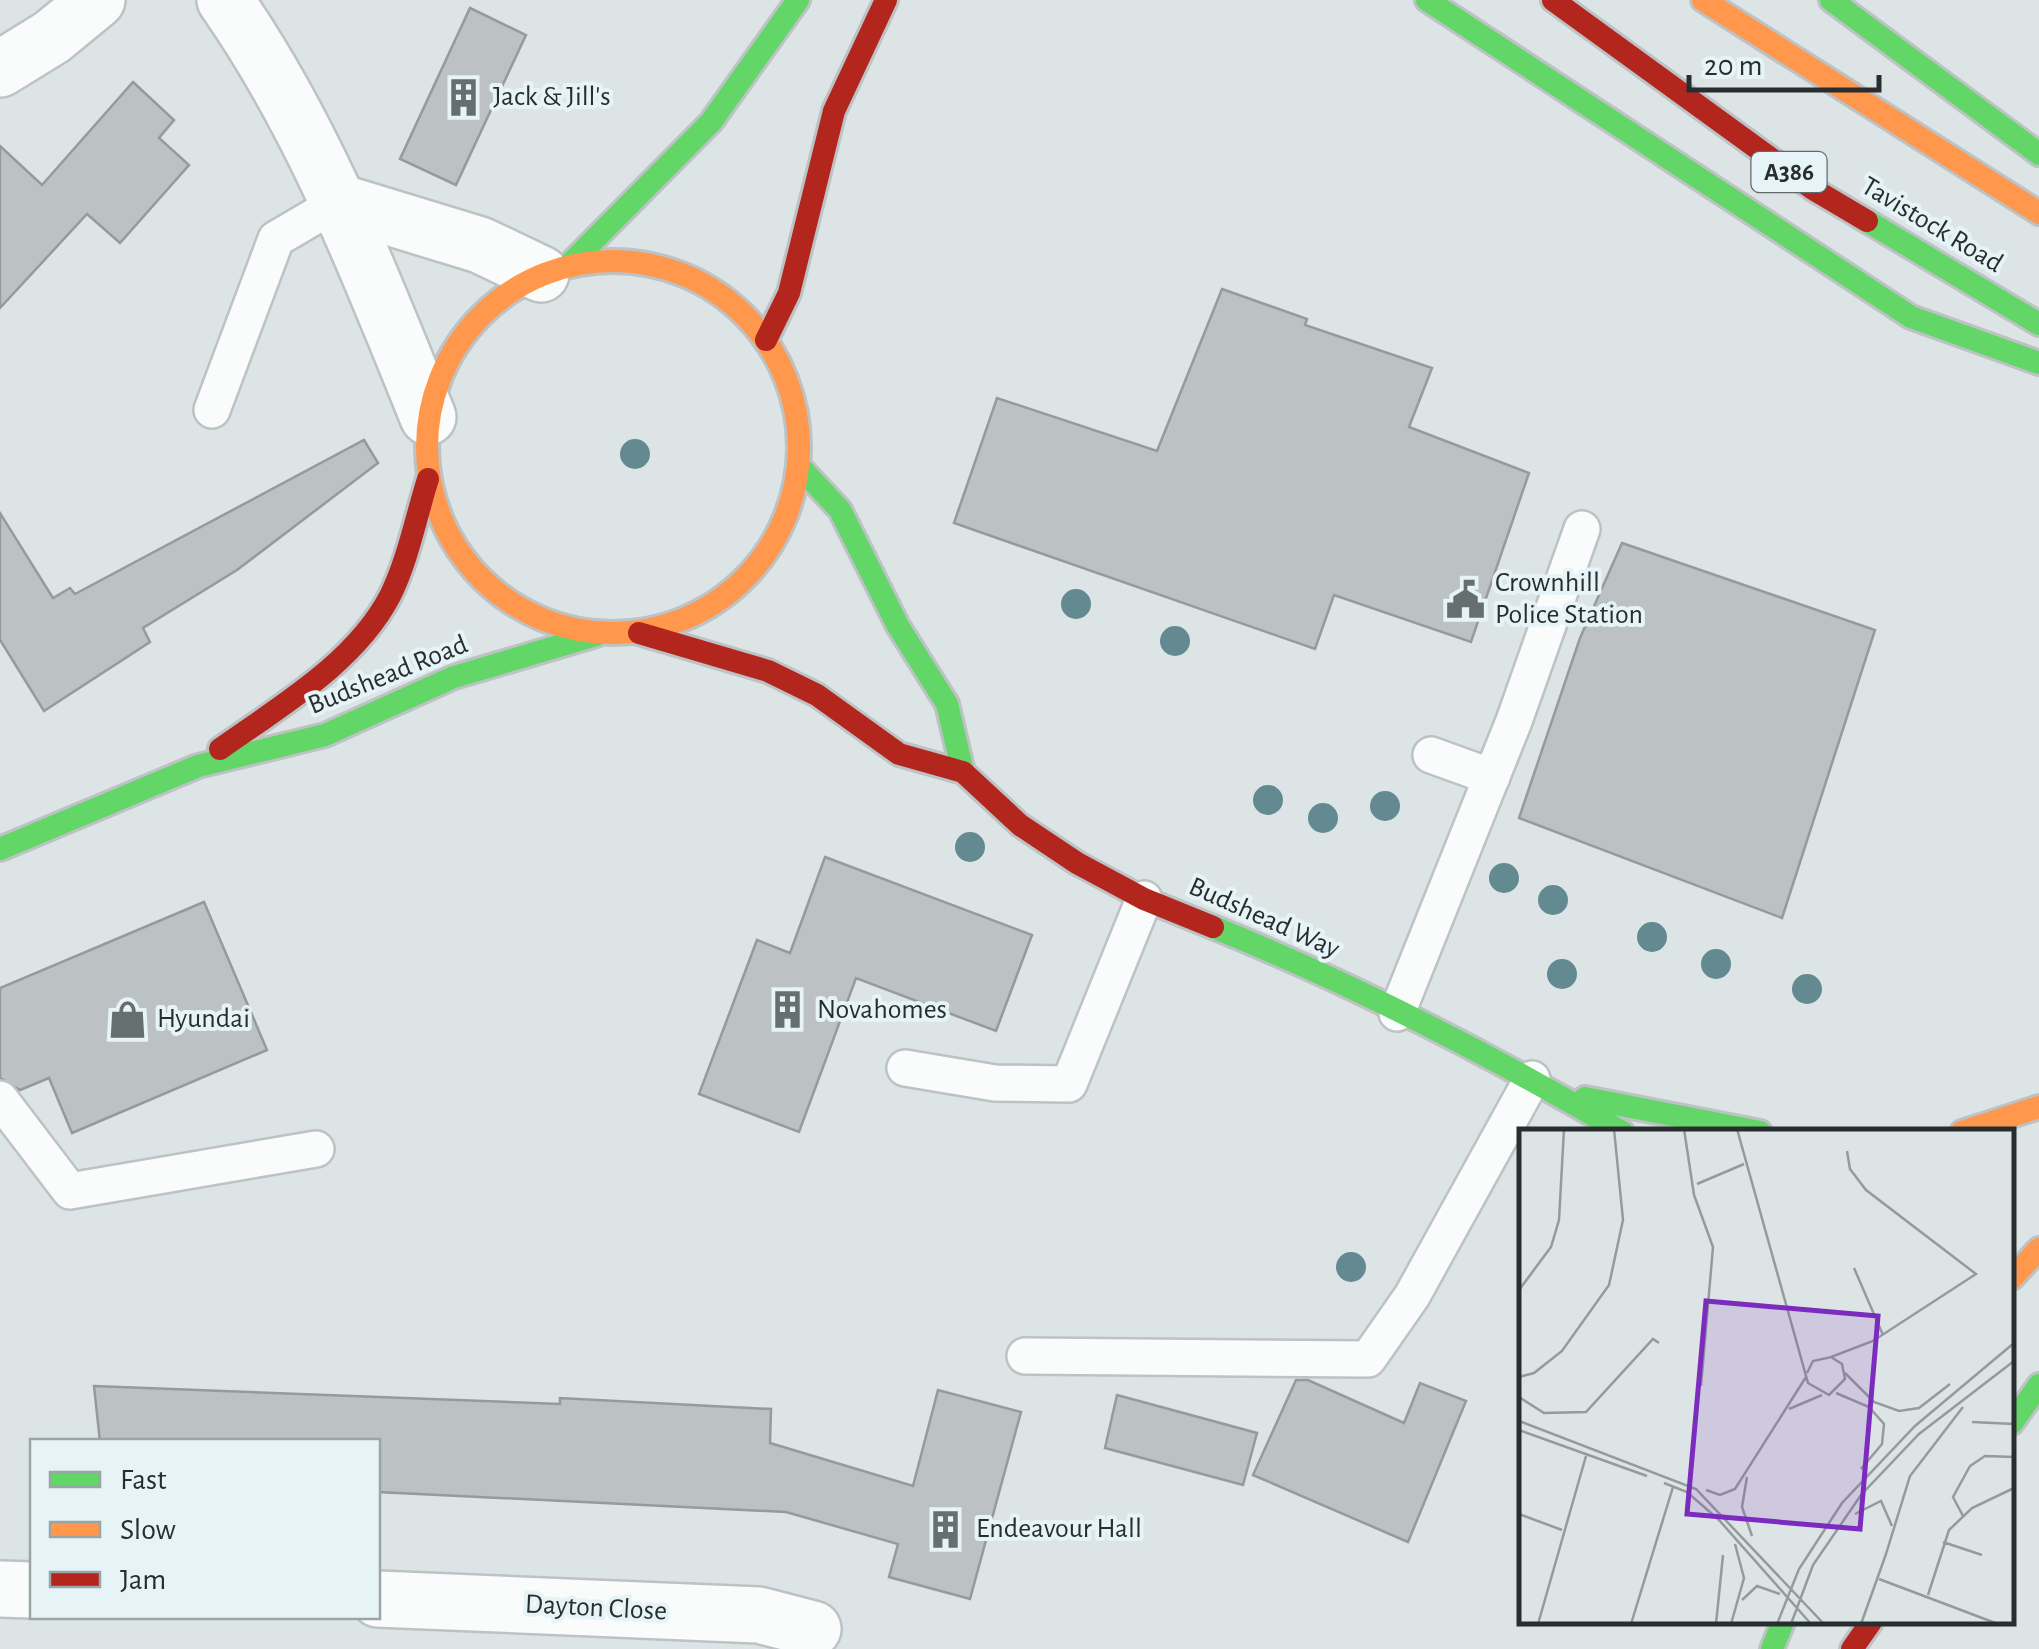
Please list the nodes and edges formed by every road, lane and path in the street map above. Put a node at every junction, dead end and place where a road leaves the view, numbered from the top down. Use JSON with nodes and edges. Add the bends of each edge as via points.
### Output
{"nodes":[{"id":1,"x":97,"y":0,"type":"edge"},
{"id":2,"x":225,"y":0,"type":"edge"},
{"id":3,"x":798,"y":0,"type":"edge"},
{"id":4,"x":886,"y":0,"type":"edge"},
{"id":5,"x":1426,"y":0,"type":"edge"},
{"id":6,"x":1553,"y":0,"type":"edge"},
{"id":7,"x":1703,"y":0,"type":"edge"},
{"id":8,"x":1831,"y":0,"type":"edge"},
{"id":9,"x":0,"y":69,"type":"edge"},
{"id":10,"x":2039,"y":154,"type":"edge"},
{"id":11,"x":340,"y":202,"type":"junction"},
{"id":12,"x":2039,"y":213,"type":"edge"},
{"id":13,"x":555,"y":269,"type":"junction"},
{"id":14,"x":2039,"y":324,"type":"edge"},
{"id":15,"x":766,"y":340,"type":"junction"},
{"id":16,"x":2039,"y":363,"type":"edge"},
{"id":17,"x":212,"y":410,"type":"dead end"},
{"id":18,"x":428,"y":417,"type":"junction"},
{"id":19,"x":798,"y":465,"type":"junction"},
{"id":20,"x":428,"y":479,"type":"junction"},
{"id":21,"x":1582,"y":530,"type":"dead end"},
{"id":22,"x":639,"y":633,"type":"junction"},
{"id":23,"x":599,"y":634,"type":"junction"},
{"id":24,"x":1430,"y":755,"type":"dead end"},
{"id":25,"x":198,"y":766,"type":"junction"},
{"id":26,"x":964,"y":772,"type":"junction"},
{"id":27,"x":1492,"y":777,"type":"junction"},
{"id":28,"x":0,"y":849,"type":"edge"},
{"id":29,"x":1144,"y":899,"type":"junction"},
{"id":30,"x":1397,"y":1013,"type":"junction"},
{"id":31,"x":905,"y":1068,"type":"dead end"},
{"id":32,"x":1544,"y":1085,"type":"junction"},
{"id":33,"x":0,"y":1098,"type":"edge"},
{"id":34,"x":2039,"y":1107,"type":"edge"},
{"id":35,"x":1617,"y":1129,"type":"edge"},
{"id":36,"x":1746,"y":1129,"type":"edge"},
{"id":37,"x":1971,"y":1129,"type":"edge"},
{"id":38,"x":316,"y":1150,"type":"dead end"},
{"id":39,"x":2039,"y":1249,"type":"edge"},
{"id":40,"x":2014,"y":1276,"type":"edge"},
{"id":41,"x":1025,"y":1356,"type":"dead end"},
{"id":42,"x":2039,"y":1385,"type":"edge"},
{"id":43,"x":2014,"y":1421,"type":"edge"},
{"id":44,"x":0,"y":1589,"type":"edge"},
{"id":45,"x":30,"y":1590,"type":"edge"},
{"id":46,"x":380,"y":1599,"type":"edge"},
{"id":47,"x":1763,"y":1624,"type":"edge"},
{"id":48,"x":1782,"y":1624,"type":"edge"},
{"id":49,"x":1869,"y":1624,"type":"edge"},
{"id":50,"x":812,"y":1629,"type":"dead end"},
{"id":51,"x":1757,"y":1649,"type":"edge"},
{"id":52,"x":1772,"y":1649,"type":"edge"},
{"id":53,"x":1852,"y":1649,"type":"edge"}],
"edges":[{"from":1,"to":9,"type":"street"},
{"from":2,"to":11,"type":"street"},
{"from":3,"to":13,"type":"main road","via":[[755,70],[695,140]]},
{"from":4,"to":15,"type":"main road","via":[[834,111],[788,293]]},
{"from":5,"to":16,"type":"main road","via":[[1910,317]]},
{"from":6,"to":14,"type":"main road","name":"Tavistock Road","number":"A386","via":[[1813,189]]},
{"from":7,"to":12,"type":"main road"},
{"from":8,"to":10,"type":"main road"},
{"from":11,"to":13,"type":"street"},
{"from":11,"to":17,"type":"lane","via":[[276,239]]},
{"from":11,"to":18,"type":"street"},
{"from":13,"to":15,"type":"main road","via":[[624,260],[679,272],[728,299]]},
{"from":13,"to":18,"type":"main road","via":[[488,308],[448,358]]},
{"from":15,"to":19,"type":"main road","via":[[794,400]]},
{"from":18,"to":20,"type":"main road"},
{"from":19,"to":22,"type":"main road","via":[[782,525],[748,577],[698,614]]},
{"from":19,"to":26,"type":"main road","via":[[840,510],[898,626],[947,704]]},
{"from":20,"to":23,"type":"main road","via":[[449,538],[487,586],[538,619]]},
{"from":20,"to":25,"type":"main road","name":"Budshead Road","via":[[389,598],[353,643]]},
{"from":21,"to":27,"type":"lane"},
{"from":22,"to":23,"type":"main road"},
{"from":22,"to":26,"type":"main road","name":"Budshead Way","via":[[768,671],[818,696],[898,754]]},
{"from":23,"to":25,"type":"main road","name":"Budshead Road","via":[[454,677],[325,734]]},
{"from":24,"to":27,"type":"lane"},
{"from":25,"to":28,"type":"main road","name":"Budshead Road"},
{"from":26,"to":29,"type":"main road","name":"Budshead Way","via":[[1020,825]]},
{"from":27,"to":30,"type":"lane"},
{"from":29,"to":30,"type":"main road","name":"Budshead Way","via":[[1270,950]]},
{"from":29,"to":31,"type":"lane","via":[[1069,1084],[995,1083]]},
{"from":30,"to":32,"type":"main road","name":"Budshead Way"},
{"from":32,"to":35,"type":"main road","name":"Budshead Way"},
{"from":32,"to":36,"type":"main road","name":"Budshead Way"},
{"from":32,"to":41,"type":"lane","via":[[1368,1360]]},
{"from":33,"to":38,"type":"lane","via":[[70,1191]]},
{"from":34,"to":37,"type":"main road"},
{"from":39,"to":40,"type":"main road"},
{"from":42,"to":43,"type":"main road"},
{"from":44,"to":45,"type":"street"},
{"from":46,"to":50,"type":"street","name":"Dayton Close","via":[[758,1615]]},
{"from":47,"to":51,"type":"main road"},
{"from":48,"to":52,"type":"main road"},
{"from":49,"to":53,"type":"main road"}]}
